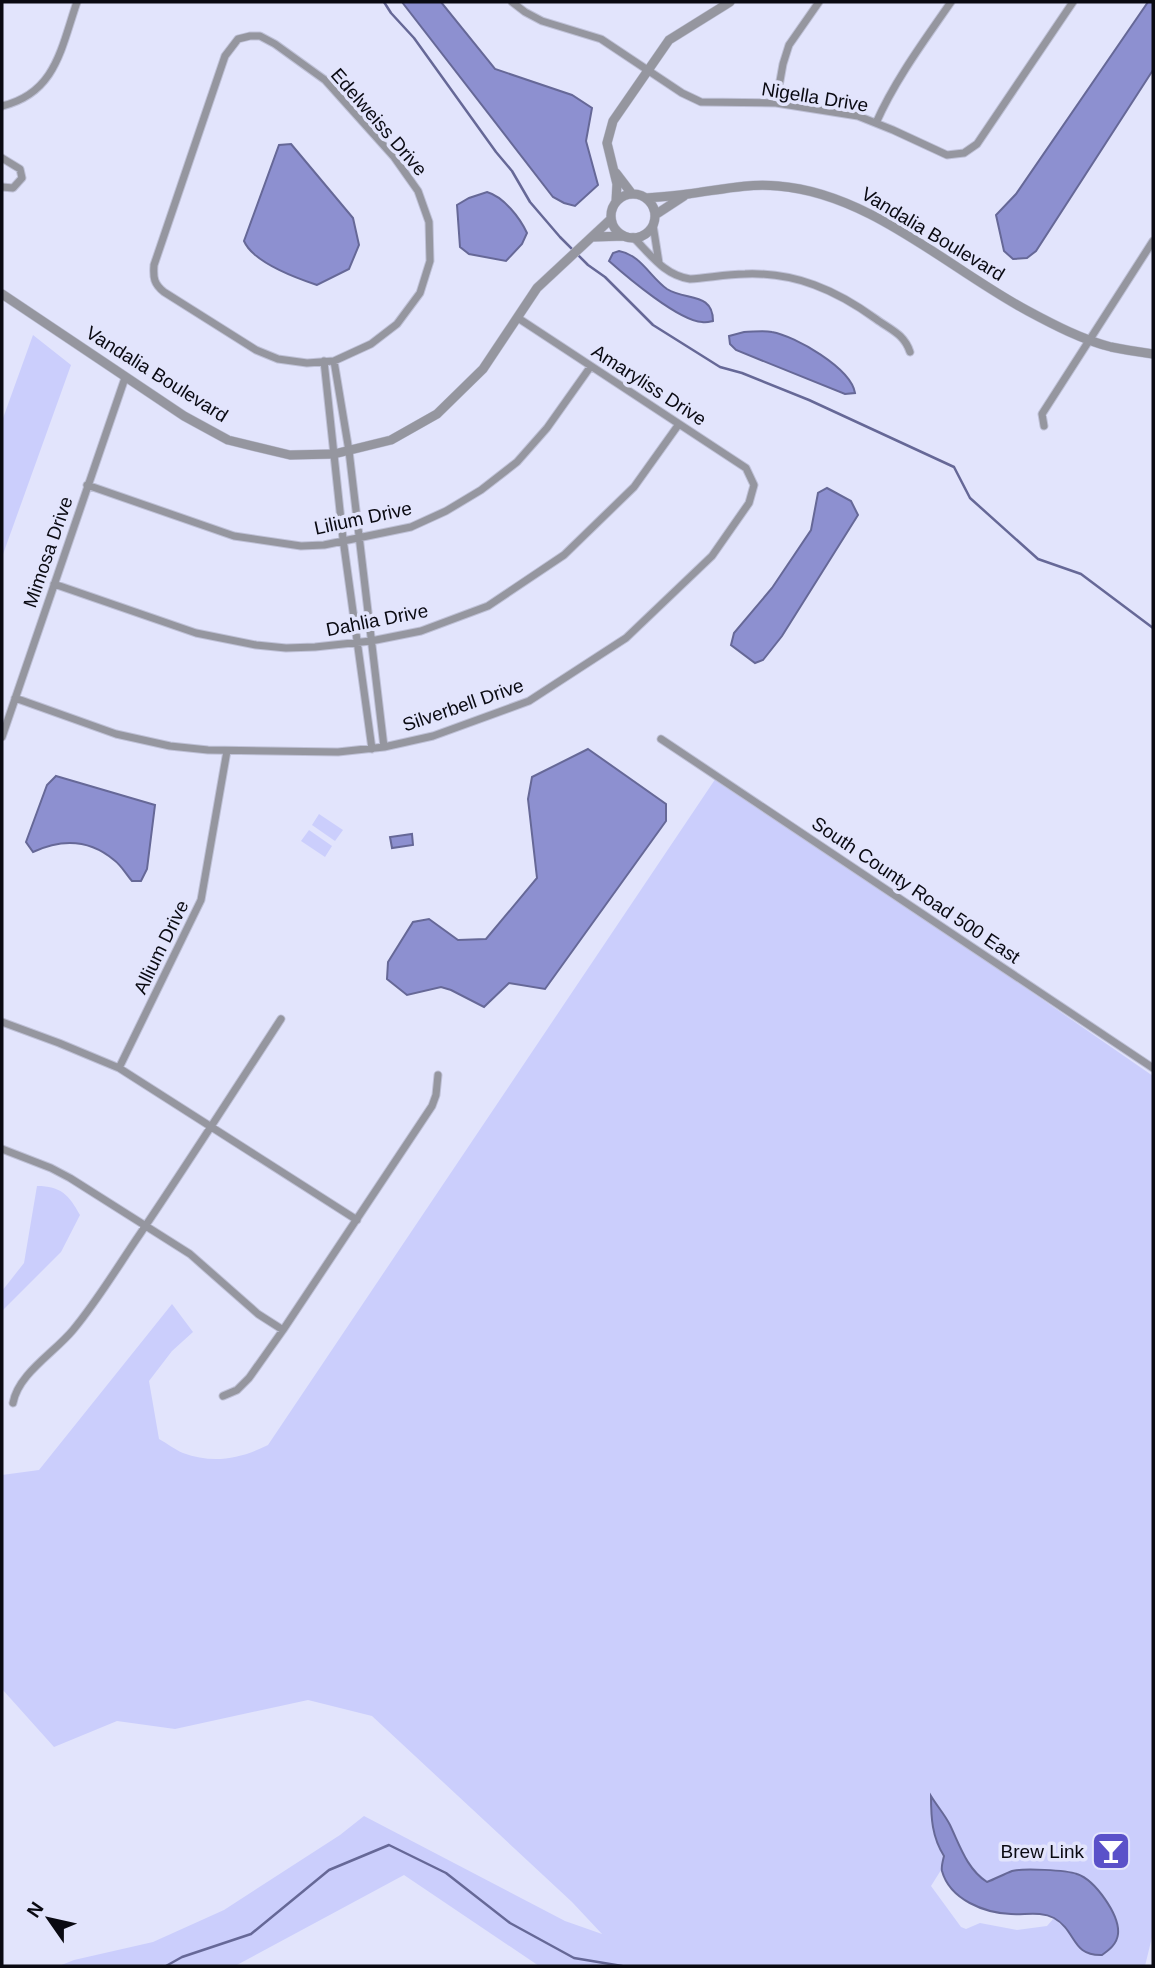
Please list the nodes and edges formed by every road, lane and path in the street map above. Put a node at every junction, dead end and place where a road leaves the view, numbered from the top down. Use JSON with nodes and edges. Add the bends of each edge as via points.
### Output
{"nodes":[{"id":1,"x":77,"y":2,"type":"edge"},
{"id":2,"x":512,"y":2,"type":"edge"},
{"id":3,"x":730,"y":2,"type":"edge"},
{"id":4,"x":819,"y":2,"type":"edge"},
{"id":5,"x":951,"y":2,"type":"edge"},
{"id":6,"x":1073,"y":2,"type":"edge"},
{"id":7,"x":648,"y":71,"type":"junction"},
{"id":8,"x":776,"y":103,"type":"junction"},
{"id":9,"x":2,"y":106,"type":"edge"},
{"id":10,"x":876,"y":123,"type":"junction"},
{"id":11,"x":2,"y":158,"type":"edge"},
{"id":12,"x":612,"y":169,"type":"junction"},
{"id":13,"x":2,"y":187,"type":"edge"},
{"id":14,"x":632,"y":194,"type":"junction"},
{"id":15,"x":686,"y":195,"type":"junction"},
{"id":16,"x":646,"y":198,"type":"junction"},
{"id":17,"x":616,"y":202,"type":"junction"},
{"id":18,"x":611,"y":219,"type":"junction"},
{"id":19,"x":654,"y":220,"type":"junction"},
{"id":20,"x":593,"y":237,"type":"junction"},
{"id":21,"x":629,"y":237,"type":"junction"},
{"id":22,"x":1153,"y":241,"type":"edge"},
{"id":23,"x":660,"y":267,"type":"junction"},
{"id":24,"x":2,"y":294,"type":"edge"},
{"id":25,"x":518,"y":318,"type":"junction"},
{"id":26,"x":1090,"y":341,"type":"junction"},
{"id":27,"x":910,"y":352,"type":"dead end"},
{"id":28,"x":1153,"y":354,"type":"edge"},
{"id":29,"x":324,"y":361,"type":"junction"},
{"id":30,"x":334,"y":361,"type":"junction"},
{"id":31,"x":591,"y":366,"type":"junction"},
{"id":32,"x":125,"y":378,"type":"junction"},
{"id":33,"x":678,"y":424,"type":"junction"},
{"id":34,"x":1044,"y":426,"type":"dead end"},
{"id":35,"x":349,"y":451,"type":"junction"},
{"id":36,"x":334,"y":454,"type":"junction"},
{"id":37,"x":87,"y":485,"type":"junction"},
{"id":38,"x":754,"y":485,"type":"joint"},
{"id":39,"x":358,"y":538,"type":"junction"},
{"id":40,"x":343,"y":539,"type":"junction"},
{"id":41,"x":54,"y":584,"type":"junction"},
{"id":42,"x":371,"y":641,"type":"junction"},
{"id":43,"x":358,"y":642,"type":"junction"},
{"id":44,"x":15,"y":698,"type":"junction"},
{"id":45,"x":2,"y":737,"type":"edge"},
{"id":46,"x":661,"y":739,"type":"dead end"},
{"id":47,"x":384,"y":747,"type":"junction"},
{"id":48,"x":372,"y":749,"type":"junction"},
{"id":49,"x":227,"y":751,"type":"junction"},
{"id":50,"x":281,"y":1019,"type":"dead end"},
{"id":51,"x":2,"y":1022,"type":"edge"},
{"id":52,"x":119,"y":1068,"type":"junction"},
{"id":53,"x":1153,"y":1068,"type":"edge"},
{"id":54,"x":438,"y":1075,"type":"dead end"},
{"id":55,"x":212,"y":1126,"type":"junction"},
{"id":56,"x":2,"y":1149,"type":"edge"},
{"id":57,"x":357,"y":1220,"type":"junction"},
{"id":58,"x":146,"y":1226,"type":"junction"},
{"id":59,"x":284,"y":1330,"type":"junction"},
{"id":60,"x":223,"y":1396,"type":"dead end"},
{"id":61,"x":13,"y":1403,"type":"dead end"}],
"edges":[{"from":1,"to":9,"type":"street","via":[[48,77],[32,94]]},
{"from":2,"to":7,"type":"street","name":"Nigella Drive","via":[[542,21],[601,39]]},
{"from":3,"to":7,"type":"street","via":[[669,40]]},
{"from":4,"to":8,"type":"street","via":[[789,45]]},
{"from":5,"to":10,"type":"street","via":[[884,103]]},
{"from":6,"to":10,"type":"street","name":"Nigella Drive","via":[[978,144],[964,153],[947,155]]},
{"from":7,"to":8,"type":"street","name":"Nigella Drive","via":[[701,102]]},
{"from":7,"to":12,"type":"street","via":[[613,121],[607,143]]},
{"from":8,"to":10,"type":"street","name":"Nigella Drive"},
{"from":11,"to":13,"type":"street","via":[[20,169],[22,178],[13,188]]},
{"from":12,"to":14,"type":"street"},
{"from":12,"to":17,"type":"street"},
{"from":14,"to":16,"type":"street"},
{"from":14,"to":17,"type":"street"},
{"from":15,"to":16,"type":"street","name":"Vandalia Boulevard"},
{"from":15,"to":19,"type":"street","name":"Vandalia Boulevard"},
{"from":15,"to":26,"type":"street","name":"Vandalia Boulevard","via":[[740,185],[779,186],[839,200],[895,228],[1028,311]]},
{"from":16,"to":19,"type":"street","via":[[654,208]]},
{"from":17,"to":18,"type":"street"},
{"from":18,"to":20,"type":"street","name":"Vandalia Boulevard"},
{"from":18,"to":21,"type":"street"},
{"from":19,"to":21,"type":"street","via":[[645,234]]},
{"from":19,"to":23,"type":"street"},
{"from":20,"to":21,"type":"street"},
{"from":20,"to":25,"type":"street","name":"Vandalia Boulevard","via":[[537,288]]},
{"from":21,"to":23,"type":"street"},
{"from":22,"to":26,"type":"street"},
{"from":23,"to":27,"type":"street","via":[[690,279],[771,274],[815,284],[856,304],[906,340]]},
{"from":24,"to":32,"type":"street","name":"Vandalia Boulevard"},
{"from":25,"to":31,"type":"street","name":"Amaryliss Drive"},
{"from":25,"to":35,"type":"street","name":"Vandalia Boulevard","via":[[483,369],[438,414],[391,440]]},
{"from":26,"to":28,"type":"street","name":"Vandalia Boulevard"},
{"from":26,"to":34,"type":"street","via":[[1042,414]]},
{"from":29,"to":30,"type":"street","name":"Edelweiss Drive"},
{"from":29,"to":30,"type":"street","name":"Edelweiss Drive","via":[[296,363],[256,350],[164,292],[153,276],[225,56],[238,39],[250,36],[260,36],[326,80],[418,191],[429,222],[430,261],[420,293],[397,324],[371,344]]},
{"from":29,"to":36,"type":"street"},
{"from":30,"to":35,"type":"street"},
{"from":31,"to":33,"type":"street","name":"Amaryliss Drive"},
{"from":31,"to":39,"type":"street","name":"Lilium Drive","via":[[517,462],[481,490],[411,527]]},
{"from":32,"to":36,"type":"street","name":"Vandalia Boulevard","via":[[228,440],[290,455]]},
{"from":32,"to":37,"type":"street","name":"Mimosa Drive"},
{"from":33,"to":38,"type":"street","name":"Amaryliss Drive","via":[[746,468]]},
{"from":33,"to":42,"type":"street","name":"Dahlia Drive","via":[[634,487],[564,555],[488,606],[421,631]]},
{"from":35,"to":36,"type":"street","name":"Vandalia Boulevard"},
{"from":35,"to":39,"type":"street"},
{"from":36,"to":40,"type":"street"},
{"from":37,"to":40,"type":"street","name":"Lilium Drive","via":[[234,536],[301,546]]},
{"from":37,"to":41,"type":"street","name":"Mimosa Drive"},
{"from":38,"to":47,"type":"street","name":"Silverbell Drive","via":[[749,503],[712,556],[626,638],[529,701],[433,736]]},
{"from":39,"to":40,"type":"street","name":"Lilium Drive"},
{"from":39,"to":42,"type":"street"},
{"from":40,"to":43,"type":"street"},
{"from":41,"to":43,"type":"street","name":"Dahlia Drive","via":[[225,640],[286,648]]},
{"from":41,"to":44,"type":"street","name":"Mimosa Drive"},
{"from":42,"to":43,"type":"street","name":"Dahlia Drive"},
{"from":42,"to":47,"type":"street"},
{"from":43,"to":48,"type":"street"},
{"from":44,"to":45,"type":"street","name":"Mimosa Drive"},
{"from":44,"to":49,"type":"street","name":"Silverbell Drive","via":[[116,734],[170,746]]},
{"from":46,"to":53,"type":"street","name":"South County Road 500 East"},
{"from":47,"to":48,"type":"street","name":"Silverbell Drive"},
{"from":48,"to":49,"type":"street","name":"Silverbell Drive"},
{"from":49,"to":52,"type":"street","name":"Allium Drive","via":[[201,900]]},
{"from":50,"to":55,"type":"street"},
{"from":51,"to":52,"type":"street"},
{"from":52,"to":55,"type":"street"},
{"from":54,"to":57,"type":"street","via":[[432,1106]]},
{"from":55,"to":57,"type":"street"},
{"from":55,"to":58,"type":"street"},
{"from":56,"to":58,"type":"street","via":[[70,1178]]},
{"from":57,"to":59,"type":"street"},
{"from":58,"to":59,"type":"street","via":[[190,1254],[258,1314]]},
{"from":58,"to":61,"type":"street","via":[[78,1324],[23,1380]]},
{"from":59,"to":60,"type":"street","via":[[249,1378]]}]}
